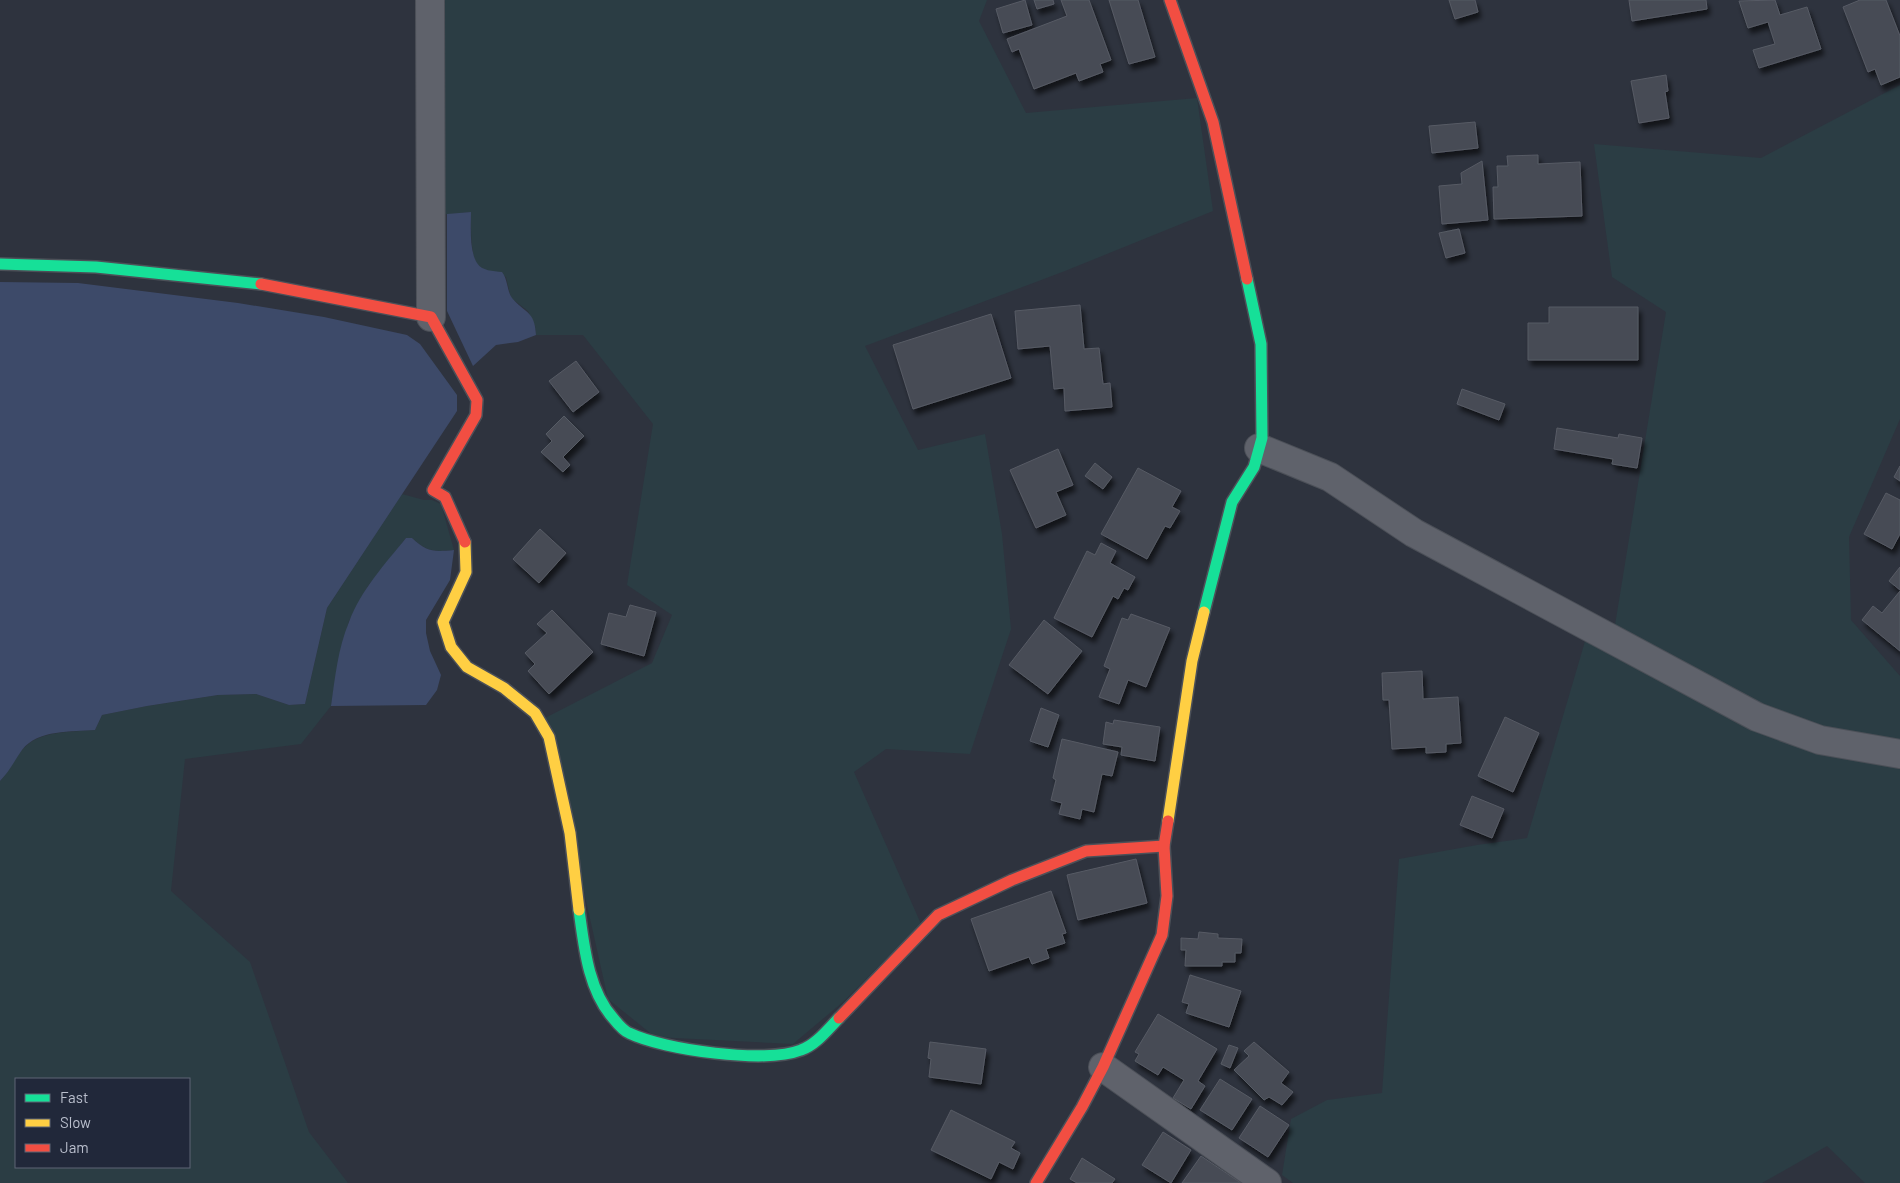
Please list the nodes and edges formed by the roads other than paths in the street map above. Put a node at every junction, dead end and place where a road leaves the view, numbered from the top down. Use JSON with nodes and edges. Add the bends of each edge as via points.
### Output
{"nodes":[{"id":1,"x":430,"y":0,"type":"edge"},
{"id":2,"x":1170,"y":0,"type":"edge"},
{"id":3,"x":0,"y":264,"type":"edge"},
{"id":4,"x":431,"y":317,"type":"junction"},
{"id":5,"x":1259,"y":448,"type":"junction"},
{"id":6,"x":1900,"y":754,"type":"edge"},
{"id":7,"x":1164,"y":846,"type":"junction"},
{"id":8,"x":1103,"y":1067,"type":"junction"},
{"id":9,"x":1036,"y":1183,"type":"edge"},
{"id":10,"x":1267,"y":1183,"type":"edge"}],
"edges":[{"from":1,"to":4,"type":"street"},
{"from":2,"to":5,"type":"street","via":[[1213,122],[1261,344],[1262,438]]},
{"from":3,"to":4,"type":"street","via":[[96,267],[262,284]]},
{"from":4,"to":7,"type":"street","via":[[477,400],[476,415],[433,490],[445,496],[465,541],[466,572],[443,622],[451,647],[467,667],[504,688],[535,713],[549,737],[570,833],[590,971],[600,999],[628,1033],[690,1050],[742,1055],[787,1054],[804,1050],[821,1037],[938,915],[1012,880],[1086,851]]},
{"from":5,"to":6,"type":"street","via":[[1330,478],[1414,533],[1757,717],[1820,740]]},
{"from":5,"to":7,"type":"street","via":[[1254,467],[1232,502],[1196,643]]},
{"from":7,"to":8,"type":"street","via":[[1167,896],[1162,935]]},
{"from":8,"to":9,"type":"street"},
{"from":8,"to":10,"type":"street"}]}
